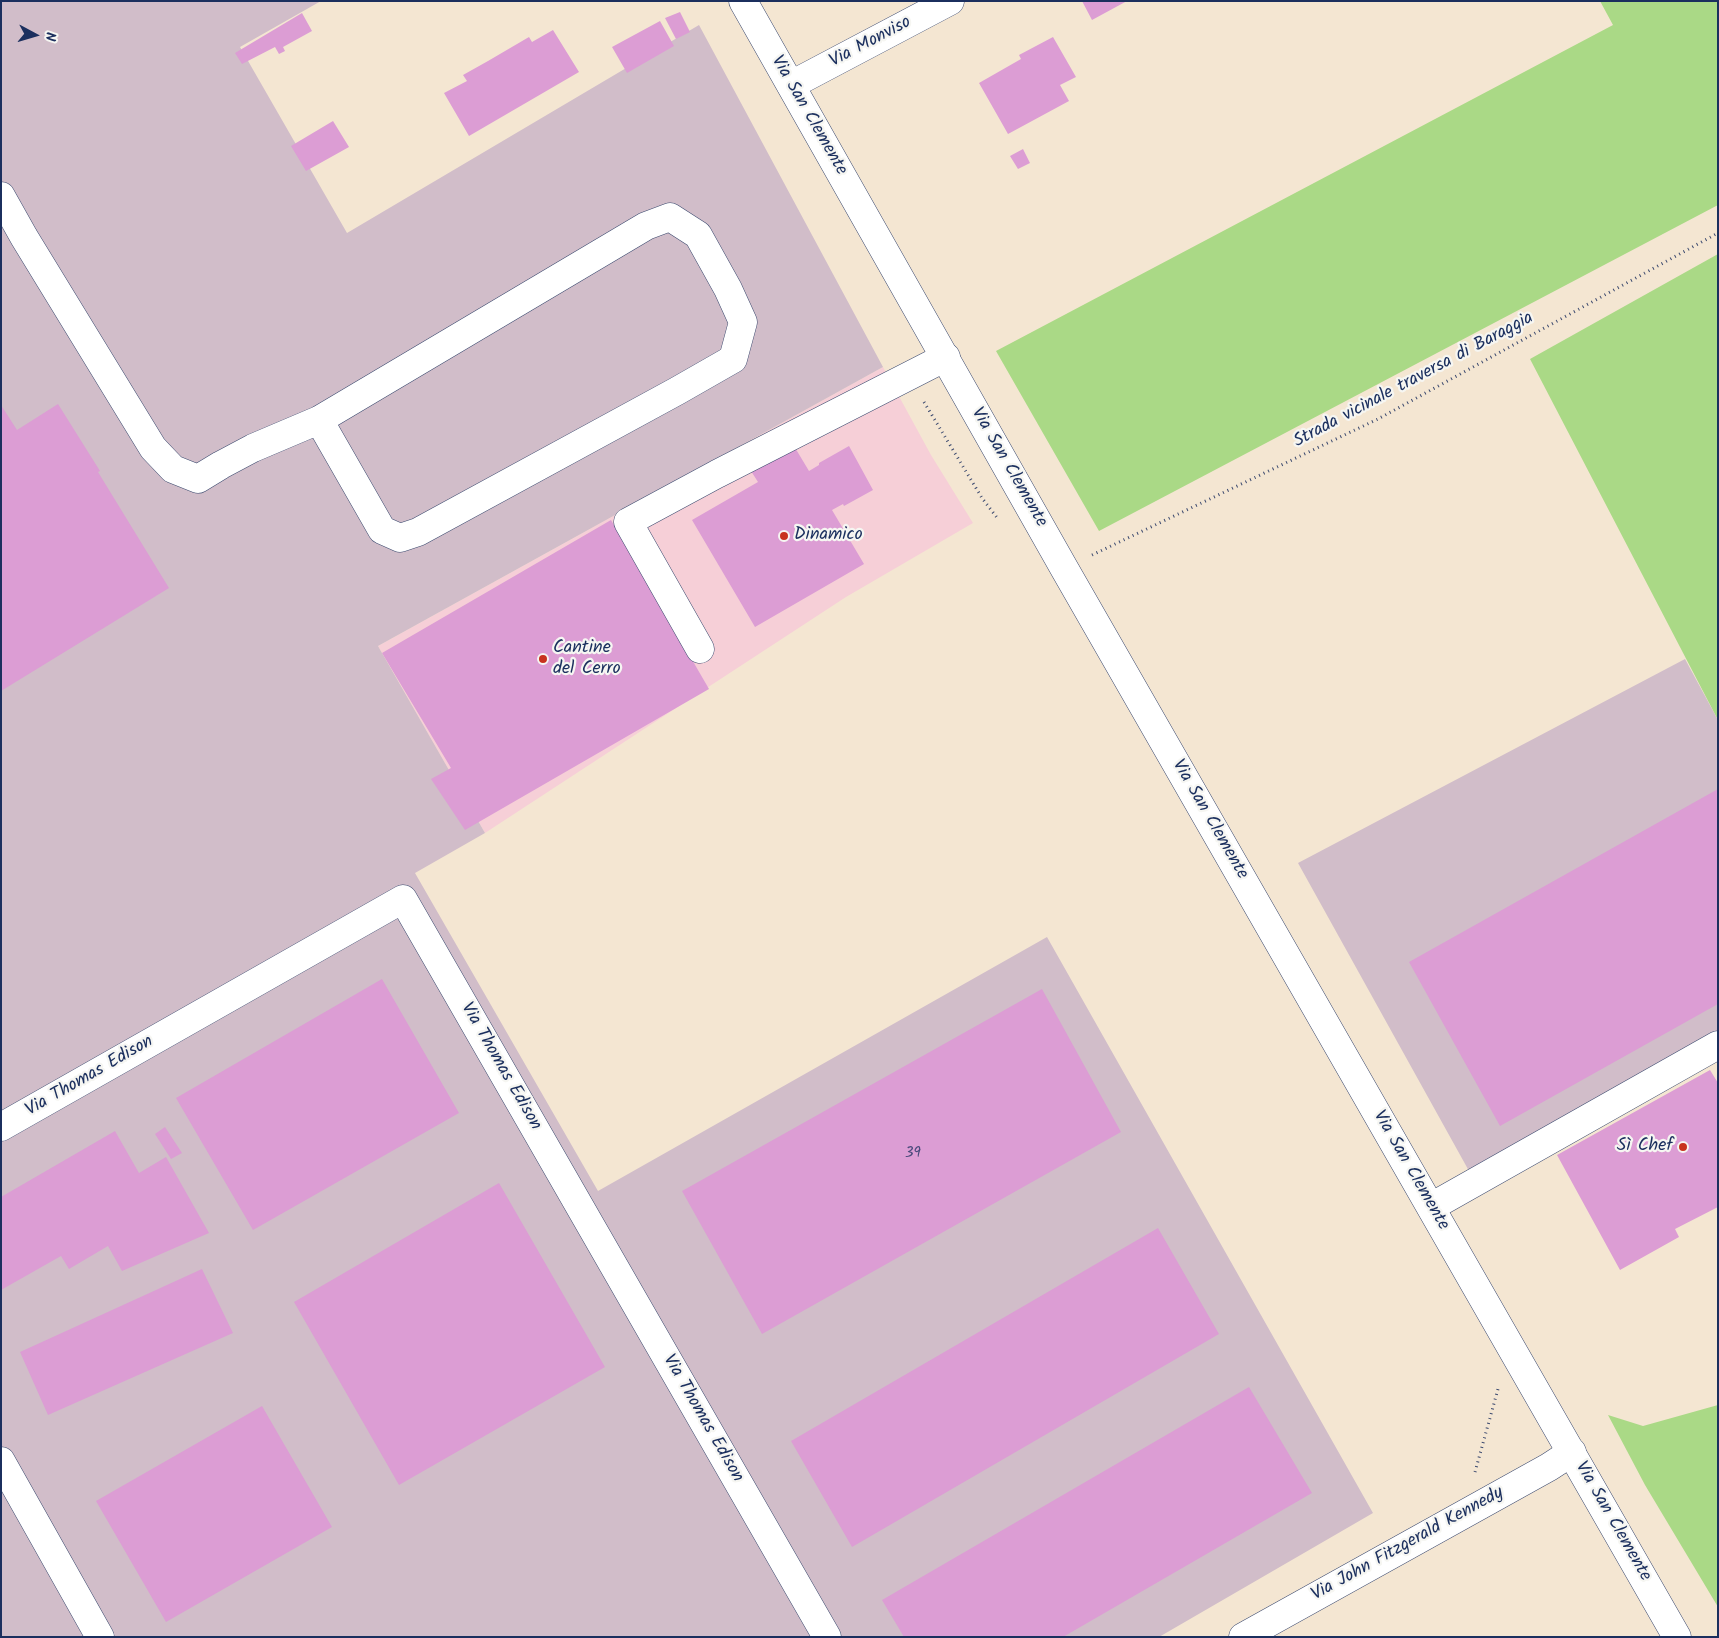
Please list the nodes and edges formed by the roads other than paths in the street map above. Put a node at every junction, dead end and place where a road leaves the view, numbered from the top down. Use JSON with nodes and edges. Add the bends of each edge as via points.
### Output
{"nodes":[{"id":1,"x":743,"y":1,"type":"edge"},
{"id":2,"x":950,"y":1,"type":"edge"},
{"id":3,"x":791,"y":85,"type":"junction"},
{"id":4,"x":1,"y":196,"type":"edge"},
{"id":5,"x":946,"y":357,"type":"junction"},
{"id":6,"x":319,"y":420,"type":"junction"},
{"id":7,"x":700,"y":649,"type":"dead end"},
{"id":8,"x":1718,"y":1045,"type":"edge"},
{"id":9,"x":1,"y":1127,"type":"edge"},
{"id":10,"x":1431,"y":1207,"type":"junction"},
{"id":11,"x":1572,"y":1452,"type":"junction"},
{"id":12,"x":1,"y":1461,"type":"edge"},
{"id":13,"x":100,"y":1637,"type":"edge"},
{"id":14,"x":827,"y":1637,"type":"edge"},
{"id":15,"x":1243,"y":1637,"type":"edge"},
{"id":16,"x":1677,"y":1637,"type":"edge"}],
"edges":[{"from":1,"to":3,"type":"street","name":"Via San Clemente"},
{"from":2,"to":3,"type":"street","name":"Via Monviso"},
{"from":3,"to":5,"type":"street","name":"Via San Clemente"},
{"from":4,"to":6,"type":"street","via":[[153,448],[173,468],[198,478],[253,448]]},
{"from":5,"to":7,"type":"street","via":[[628,522]]},
{"from":5,"to":10,"type":"street","name":"Via San Clemente"},
{"from":6,"to":6,"type":"street","via":[[646,226],[670,217],[698,235],[742,322],[733,359],[427,527],[400,538],[382,530]]},
{"from":8,"to":10,"type":"street"},
{"from":9,"to":14,"type":"street","name":"Via Thomas Edison","via":[[403,899]]},
{"from":10,"to":11,"type":"street","name":"Via San Clemente"},
{"from":11,"to":15,"type":"street","name":"Via John Fitzgerald Kennedy","via":[[1549,1468]]},
{"from":11,"to":16,"type":"street","name":"Via San Clemente"},
{"from":12,"to":13,"type":"street"}]}
